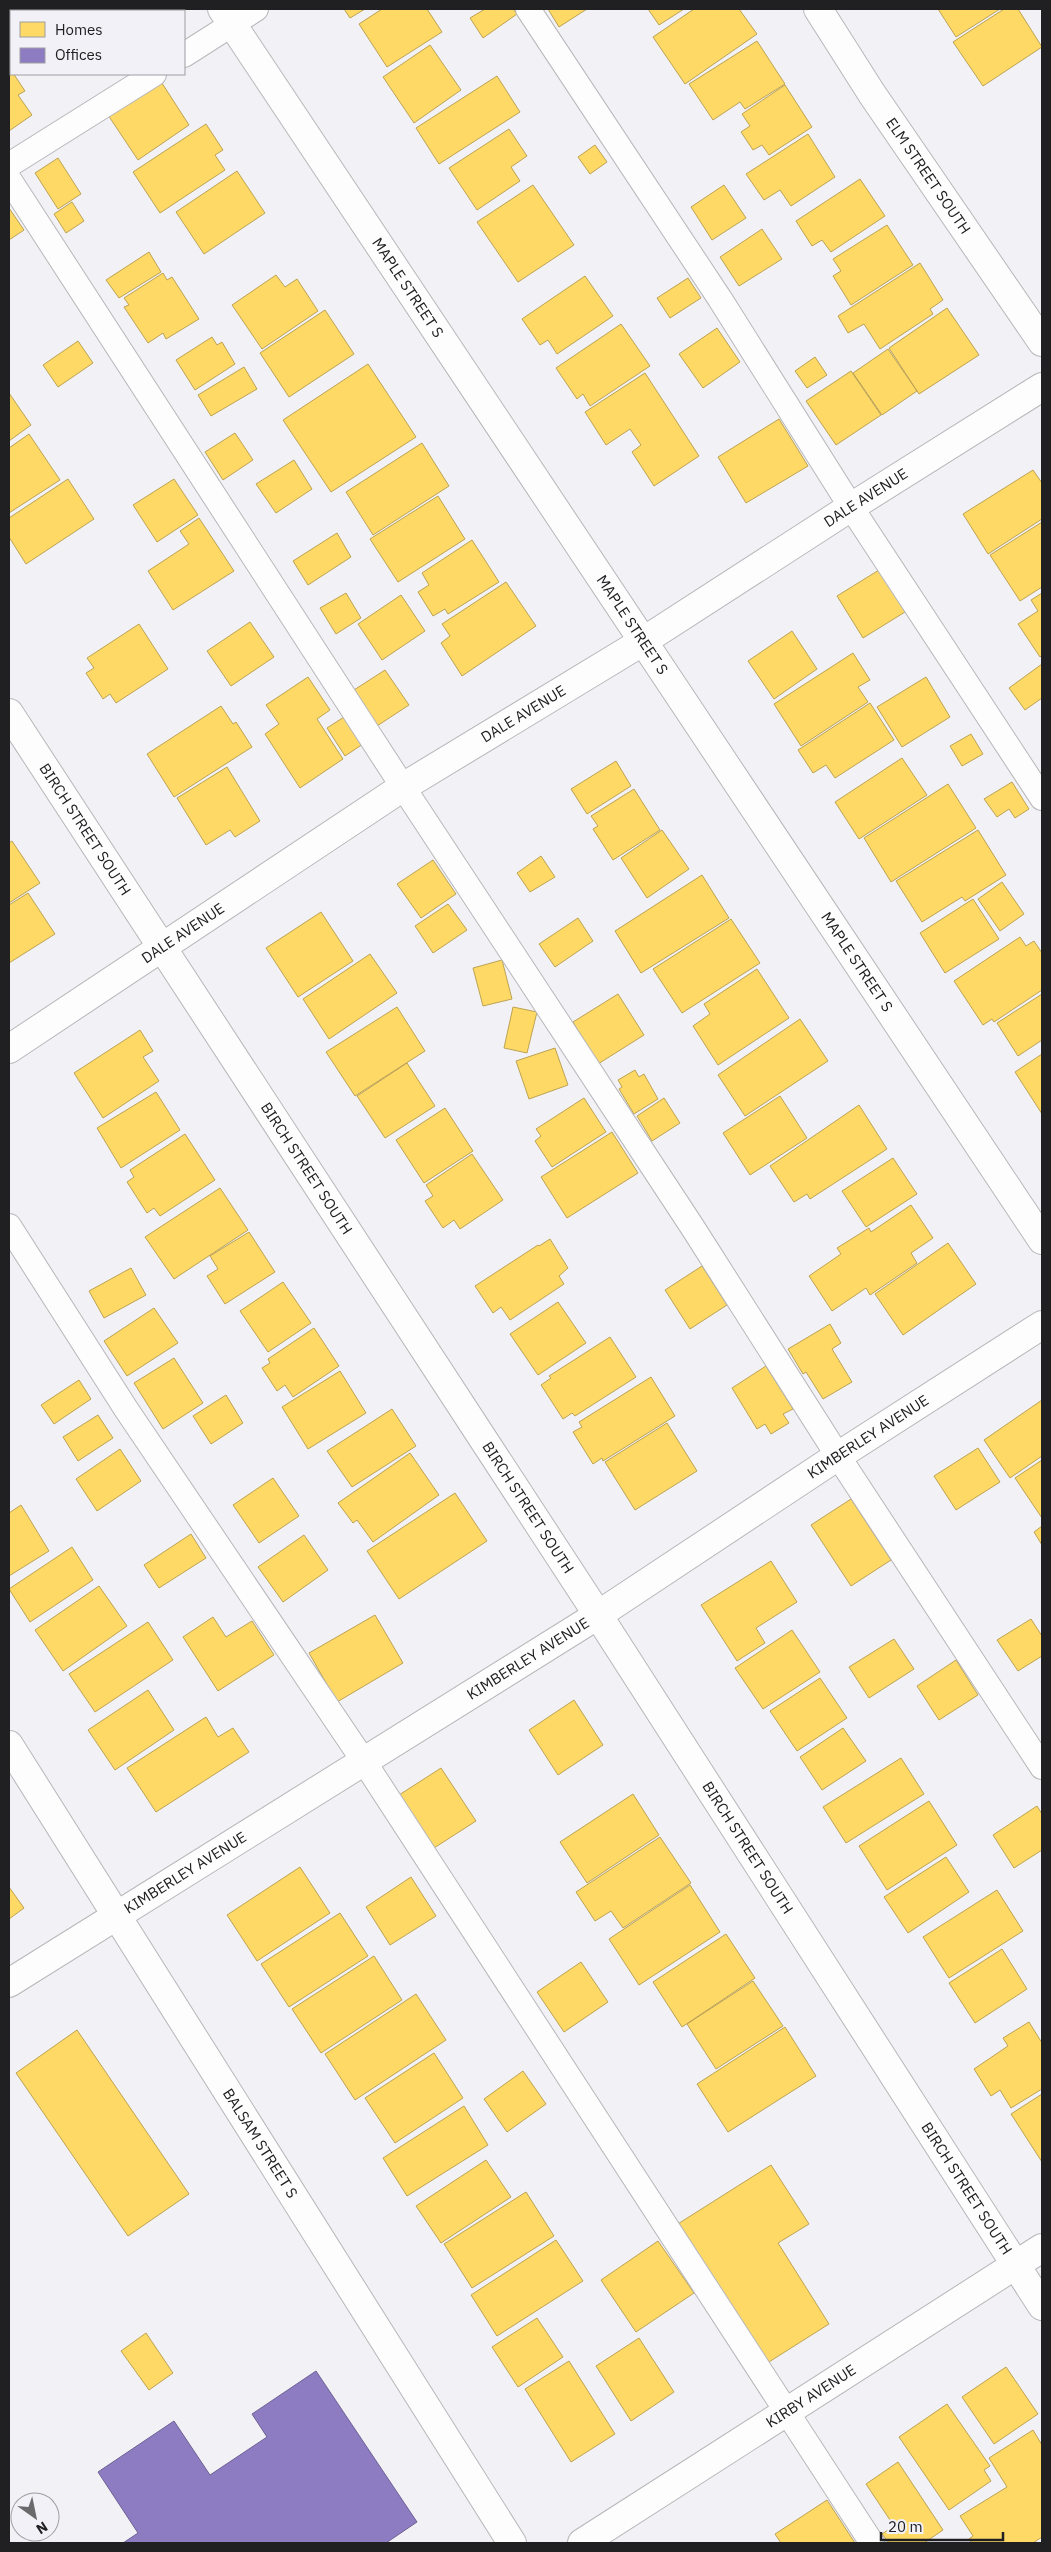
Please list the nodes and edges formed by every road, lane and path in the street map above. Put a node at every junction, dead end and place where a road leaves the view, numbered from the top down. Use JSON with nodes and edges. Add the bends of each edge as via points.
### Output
{"nodes":[{"id":1,"x":256,"y":9,"type":"edge"},
{"id":2,"x":528,"y":9,"type":"edge"},
{"id":3,"x":818,"y":9,"type":"edge"},
{"id":4,"x":227,"y":17,"type":"edge"},
{"id":5,"x":185,"y":54,"type":"edge"},
{"id":6,"x":152,"y":75,"type":"edge"},
{"id":7,"x":9,"y":165,"type":"edge"},
{"id":8,"x":9,"y":179,"type":"edge"},
{"id":9,"x":1041,"y":337,"type":"edge"},
{"id":10,"x":1042,"y":387,"type":"edge"},
{"id":11,"x":851,"y":506,"type":"junction"},
{"id":12,"x":642,"y":642,"type":"junction"},
{"id":13,"x":9,"y":713,"type":"edge"},
{"id":14,"x":403,"y":787,"type":"junction"},
{"id":15,"x":1042,"y":798,"type":"edge"},
{"id":16,"x":162,"y":946,"type":"junction"},
{"id":17,"x":9,"y":1049,"type":"edge"},
{"id":18,"x":9,"y":1226,"type":"edge"},
{"id":19,"x":1042,"y":1240,"type":"edge"},
{"id":20,"x":1042,"y":1325,"type":"edge"},
{"id":21,"x":838,"y":1456,"type":"junction"},
{"id":22,"x":598,"y":1615,"type":"junction"},
{"id":23,"x":9,"y":1745,"type":"edge"},
{"id":24,"x":364,"y":1763,"type":"junction"},
{"id":25,"x":1042,"y":1766,"type":"edge"},
{"id":26,"x":117,"y":1914,"type":"junction"},
{"id":27,"x":9,"y":1983,"type":"edge"},
{"id":28,"x":1042,"y":2248,"type":"edge"},
{"id":29,"x":1015,"y":2264,"type":"junction"},
{"id":30,"x":1042,"y":2306,"type":"edge"},
{"id":31,"x":785,"y":2412,"type":"junction"},
{"id":32,"x":512,"y":2543,"type":"edge"},
{"id":33,"x":582,"y":2543,"type":"edge"},
{"id":34,"x":872,"y":2543,"type":"edge"}],
"edges":[{"from":1,"to":4,"type":"lane"},
{"from":2,"to":11,"type":"lane","via":[[720,299]]},
{"from":3,"to":9,"type":"street","name":"ELM STREET SOUTH","via":[[872,94]]},
{"from":4,"to":5,"type":"lane"},
{"from":4,"to":12,"type":"street","name":"MAPLE STREET S"},
{"from":6,"to":7,"type":"lane"},
{"from":8,"to":14,"type":"lane"},
{"from":10,"to":11,"type":"street","name":"DALE AVENUE"},
{"from":11,"to":12,"type":"street","name":"DALE AVENUE"},
{"from":11,"to":15,"type":"lane"},
{"from":12,"to":14,"type":"street","name":"DALE AVENUE"},
{"from":12,"to":19,"type":"street","name":"MAPLE STREET S"},
{"from":13,"to":16,"type":"street","name":"BIRCH STREET SOUTH"},
{"from":14,"to":16,"type":"street","name":"DALE AVENUE"},
{"from":14,"to":21,"type":"lane","via":[[587,1064]]},
{"from":16,"to":17,"type":"street","name":"DALE AVENUE"},
{"from":16,"to":22,"type":"street","name":"BIRCH STREET SOUTH"},
{"from":18,"to":24,"type":"lane","via":[[126,1409]]},
{"from":20,"to":21,"type":"street","name":"KIMBERLEY AVENUE"},
{"from":21,"to":22,"type":"street","name":"KIMBERLEY AVENUE"},
{"from":21,"to":25,"type":"lane"},
{"from":22,"to":24,"type":"street","name":"KIMBERLEY AVENUE"},
{"from":22,"to":29,"type":"street","name":"BIRCH STREET SOUTH"},
{"from":23,"to":26,"type":"street","name":"BALSAM STREET S"},
{"from":24,"to":26,"type":"street","name":"KIMBERLEY AVENUE"},
{"from":24,"to":31,"type":"lane"},
{"from":26,"to":27,"type":"street","name":"KIMBERLEY AVENUE"},
{"from":26,"to":32,"type":"street","name":"BALSAM STREET S"},
{"from":28,"to":29,"type":"street","name":"KIRBY AVENUE"},
{"from":29,"to":30,"type":"street","name":"BIRCH STREET SOUTH"},
{"from":29,"to":31,"type":"street","name":"KIRBY AVENUE"},
{"from":31,"to":33,"type":"street","name":"KIRBY AVENUE"},
{"from":31,"to":34,"type":"lane"}]}
